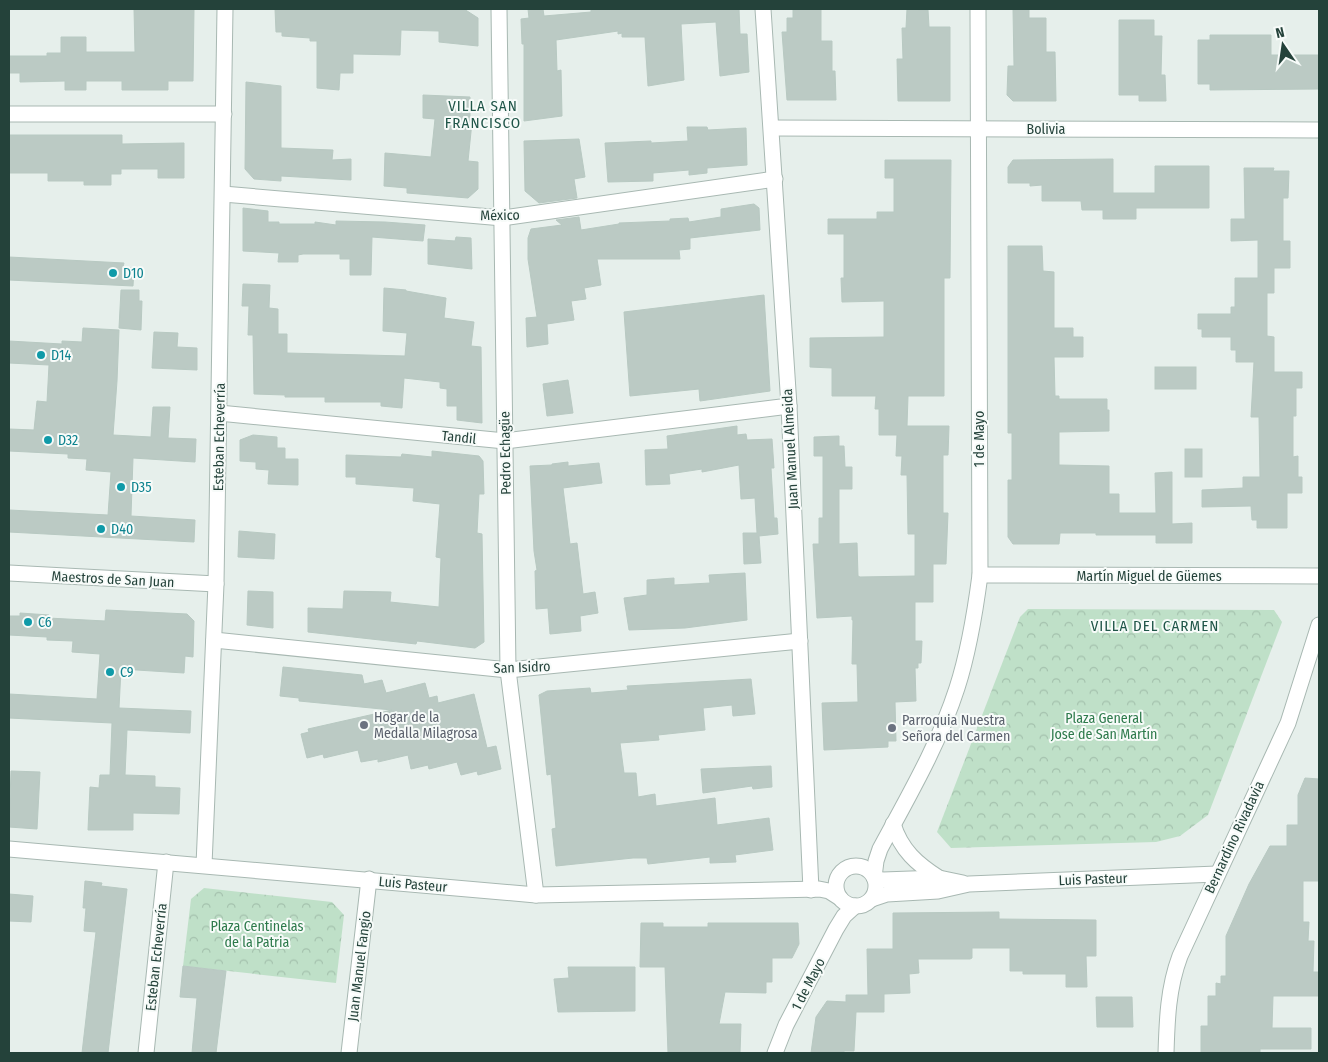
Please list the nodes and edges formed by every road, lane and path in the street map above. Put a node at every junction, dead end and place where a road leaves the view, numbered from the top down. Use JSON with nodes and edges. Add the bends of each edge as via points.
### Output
{"nodes":[{"id":1,"x":225,"y":9,"type":"edge"},
{"id":2,"x":499,"y":9,"type":"edge"},
{"id":3,"x":764,"y":9,"type":"edge"},
{"id":4,"x":978,"y":9,"type":"edge"},
{"id":5,"x":9,"y":114,"type":"edge"},
{"id":6,"x":224,"y":114,"type":"junction"},
{"id":7,"x":772,"y":128,"type":"junction"},
{"id":8,"x":979,"y":129,"type":"junction"},
{"id":9,"x":1319,"y":130,"type":"edge"},
{"id":10,"x":775,"y":179,"type":"junction"},
{"id":11,"x":222,"y":194,"type":"junction"},
{"id":12,"x":502,"y":218,"type":"junction"},
{"id":13,"x":788,"y":406,"type":"junction"},
{"id":14,"x":219,"y":414,"type":"junction"},
{"id":15,"x":505,"y":442,"type":"junction"},
{"id":16,"x":9,"y":573,"type":"edge"},
{"id":17,"x":980,"y":575,"type":"junction"},
{"id":18,"x":1319,"y":576,"type":"edge"},
{"id":19,"x":216,"y":584,"type":"junction"},
{"id":20,"x":1319,"y":625,"type":"edge"},
{"id":21,"x":214,"y":640,"type":"junction"},
{"id":22,"x":800,"y":641,"type":"junction"},
{"id":23,"x":508,"y":670,"type":"junction"},
{"id":24,"x":893,"y":824,"type":"junction"},
{"id":25,"x":9,"y":849,"type":"edge"},
{"id":26,"x":880,"y":849,"type":"junction"},
{"id":27,"x":166,"y":862,"type":"junction"},
{"id":28,"x":204,"y":865,"type":"junction"},
{"id":29,"x":857,"y":866,"type":"junction"},
{"id":30,"x":1217,"y":874,"type":"junction"},
{"id":31,"x":875,"y":878,"type":"junction"},
{"id":32,"x":938,"y":878,"type":"junction"},
{"id":33,"x":369,"y":880,"type":"junction"},
{"id":34,"x":837,"y":881,"type":"junction"},
{"id":35,"x":969,"y":884,"type":"junction"},
{"id":36,"x":815,"y":890,"type":"junction"},
{"id":37,"x":536,"y":895,"type":"junction"},
{"id":38,"x":872,"y":899,"type":"junction"},
{"id":39,"x":846,"y":905,"type":"junction"},
{"id":40,"x":146,"y":1053,"type":"edge"},
{"id":41,"x":349,"y":1053,"type":"edge"},
{"id":42,"x":775,"y":1053,"type":"edge"},
{"id":43,"x":1166,"y":1053,"type":"edge"}],
"edges":[{"from":1,"to":6,"type":"street","name":"Esteban Echeverría"},
{"from":2,"to":12,"type":"street","name":"Pedro Echagüe"},
{"from":3,"to":7,"type":"street","name":"Juan Manuel Almeida"},
{"from":4,"to":8,"type":"street","name":"1 de Mayo"},
{"from":5,"to":6,"type":"street"},
{"from":6,"to":11,"type":"street","name":"Esteban Echeverría"},
{"from":7,"to":8,"type":"street","name":"Bolivia"},
{"from":7,"to":10,"type":"street","name":"Juan Manuel Almeida"},
{"from":8,"to":9,"type":"street","name":"Bolivia"},
{"from":8,"to":17,"type":"street","name":"1 de Mayo"},
{"from":10,"to":12,"type":"street","name":"México"},
{"from":10,"to":13,"type":"street","name":"Juan Manuel Almeida"},
{"from":11,"to":12,"type":"street","name":"México"},
{"from":11,"to":14,"type":"street","name":"Esteban Echeverría"},
{"from":12,"to":15,"type":"street","name":"Pedro Echagüe"},
{"from":13,"to":15,"type":"street","name":"Tandil"},
{"from":13,"to":22,"type":"street","name":"Juan Manuel Almeida"},
{"from":14,"to":15,"type":"street","name":"Tandil"},
{"from":14,"to":19,"type":"street","name":"Esteban Echeverría"},
{"from":15,"to":23,"type":"street","name":"Pedro Echagüe"},
{"from":16,"to":19,"type":"street","name":"Maestros de San Juan"},
{"from":17,"to":18,"type":"street","name":"Martín Miguel de Güemes"},
{"from":17,"to":24,"type":"street","name":"1 de Mayo","via":[[970,639],[957,688],[940,730]]},
{"from":19,"to":21,"type":"street","name":"Esteban Echeverría"},
{"from":20,"to":30,"type":"street","name":"Bernardino Rivadavia","via":[[1288,723]]},
{"from":21,"to":23,"type":"street","name":"San Isidro"},
{"from":21,"to":28,"type":"street","name":"Esteban Echeverría"},
{"from":22,"to":23,"type":"street","name":"San Isidro"},
{"from":22,"to":36,"type":"street","name":"Juan Manuel Almeida"},
{"from":23,"to":37,"type":"street","name":"Pedro Echagüe"},
{"from":24,"to":26,"type":"street","name":"1 de Mayo"},
{"from":24,"to":32,"type":"street","name":"Luis Pasteur","via":[[905,850]]},
{"from":25,"to":27,"type":"street","name":"Luis Pasteur"},
{"from":26,"to":29,"type":"street","name":"1 de Mayo"},
{"from":26,"to":31,"type":"street","name":"1 de Mayo"},
{"from":27,"to":28,"type":"street","name":"Luis Pasteur"},
{"from":27,"to":40,"type":"street","name":"Esteban Echeverría"},
{"from":28,"to":33,"type":"street","name":"Luis Pasteur"},
{"from":29,"to":31,"type":"street"},
{"from":29,"to":34,"type":"street","via":[[841,873]]},
{"from":30,"to":35,"type":"street","name":"Luis Pasteur"},
{"from":30,"to":43,"type":"street","name":"Bernardino Rivadavia","via":[[1172,976]]},
{"from":31,"to":32,"type":"street","name":"Luis Pasteur"},
{"from":31,"to":38,"type":"street","via":[[876,892]]},
{"from":32,"to":35,"type":"street","name":"Luis Pasteur"},
{"from":33,"to":37,"type":"street","name":"Luis Pasteur"},
{"from":33,"to":41,"type":"street","name":"Juan Manuel Fangio"},
{"from":34,"to":36,"type":"street","name":"Luis Pasteur"},
{"from":34,"to":39,"type":"street","via":[[837,890]]},
{"from":35,"to":38,"type":"street","name":"Luis Pasteur","via":[[938,891],[887,894]]},
{"from":36,"to":37,"type":"street","name":"Luis Pasteur"},
{"from":36,"to":39,"type":"street","name":"Luis Pasteur","via":[[830,891]]},
{"from":38,"to":39,"type":"street","via":[[864,904]]},
{"from":39,"to":42,"type":"street","name":"1 de Mayo"}]}
